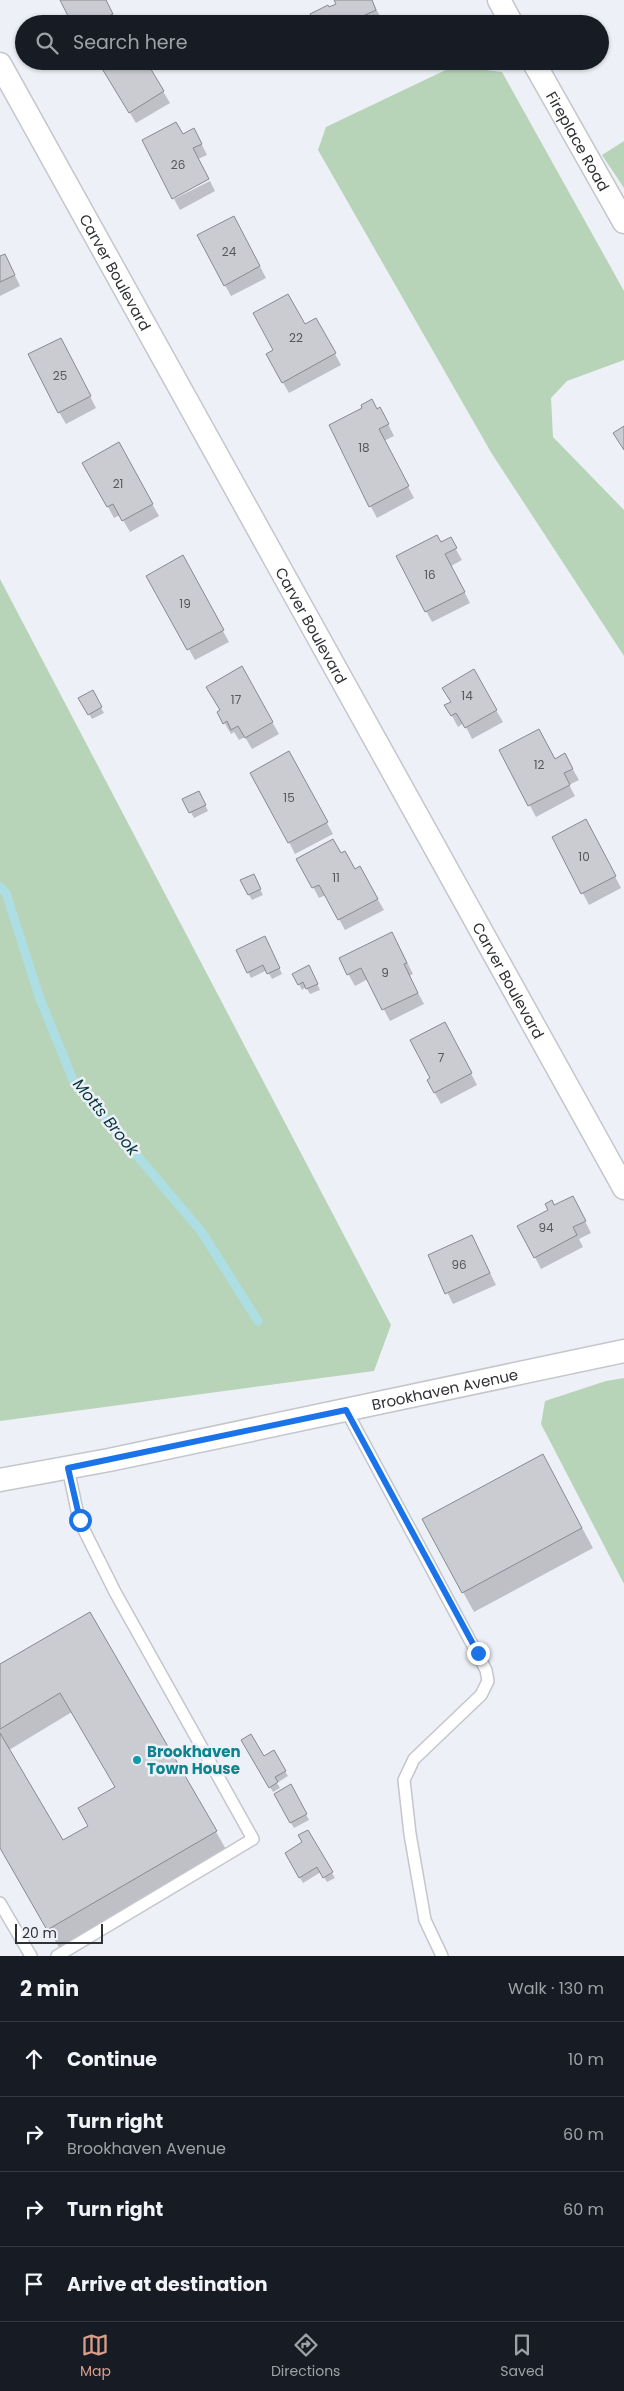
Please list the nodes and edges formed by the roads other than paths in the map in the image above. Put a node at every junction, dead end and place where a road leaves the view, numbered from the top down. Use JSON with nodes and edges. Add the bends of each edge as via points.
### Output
{"nodes":[{"id":1,"x":498,"y":0,"type":"edge"},
{"id":2,"x":507,"y":15,"type":"edge"},
{"id":3,"x":0,"y":64,"type":"edge"},
{"id":4,"x":538,"y":70,"type":"edge"},
{"id":5,"x":624,"y":222,"type":"edge"},
{"id":6,"x":624,"y":1188,"type":"edge"},
{"id":7,"x":624,"y":1351,"type":"edge"},
{"id":8,"x":346,"y":1410,"type":"junction"},
{"id":9,"x":68,"y":1468,"type":"junction"},
{"id":10,"x":0,"y":1480,"type":"edge"},
{"id":11,"x":0,"y":1903,"type":"edge"},
{"id":12,"x":31,"y":1956,"type":"edge"},
{"id":13,"x":57,"y":1956,"type":"edge"},
{"id":14,"x":442,"y":1956,"type":"edge"}],
"edges":[{"from":1,"to":2,"type":"street"},
{"from":3,"to":6,"type":"street","name":"Carver Boulevard"},
{"from":4,"to":5,"type":"street","name":"Fireplace Road"},
{"from":7,"to":8,"type":"street","name":"Brookhaven Avenue"},
{"from":8,"to":9,"type":"street","name":"Brookhaven Avenue"},
{"from":8,"to":14,"type":"lane","via":[[486,1670],[488,1681],[481,1695],[414,1759],[404,1780],[425,1920]]},
{"from":9,"to":10,"type":"street","name":"Brookhaven Avenue"},
{"from":9,"to":13,"type":"lane","via":[[80,1520],[115,1592],[253,1839]]},
{"from":11,"to":12,"type":"lane"}]}
